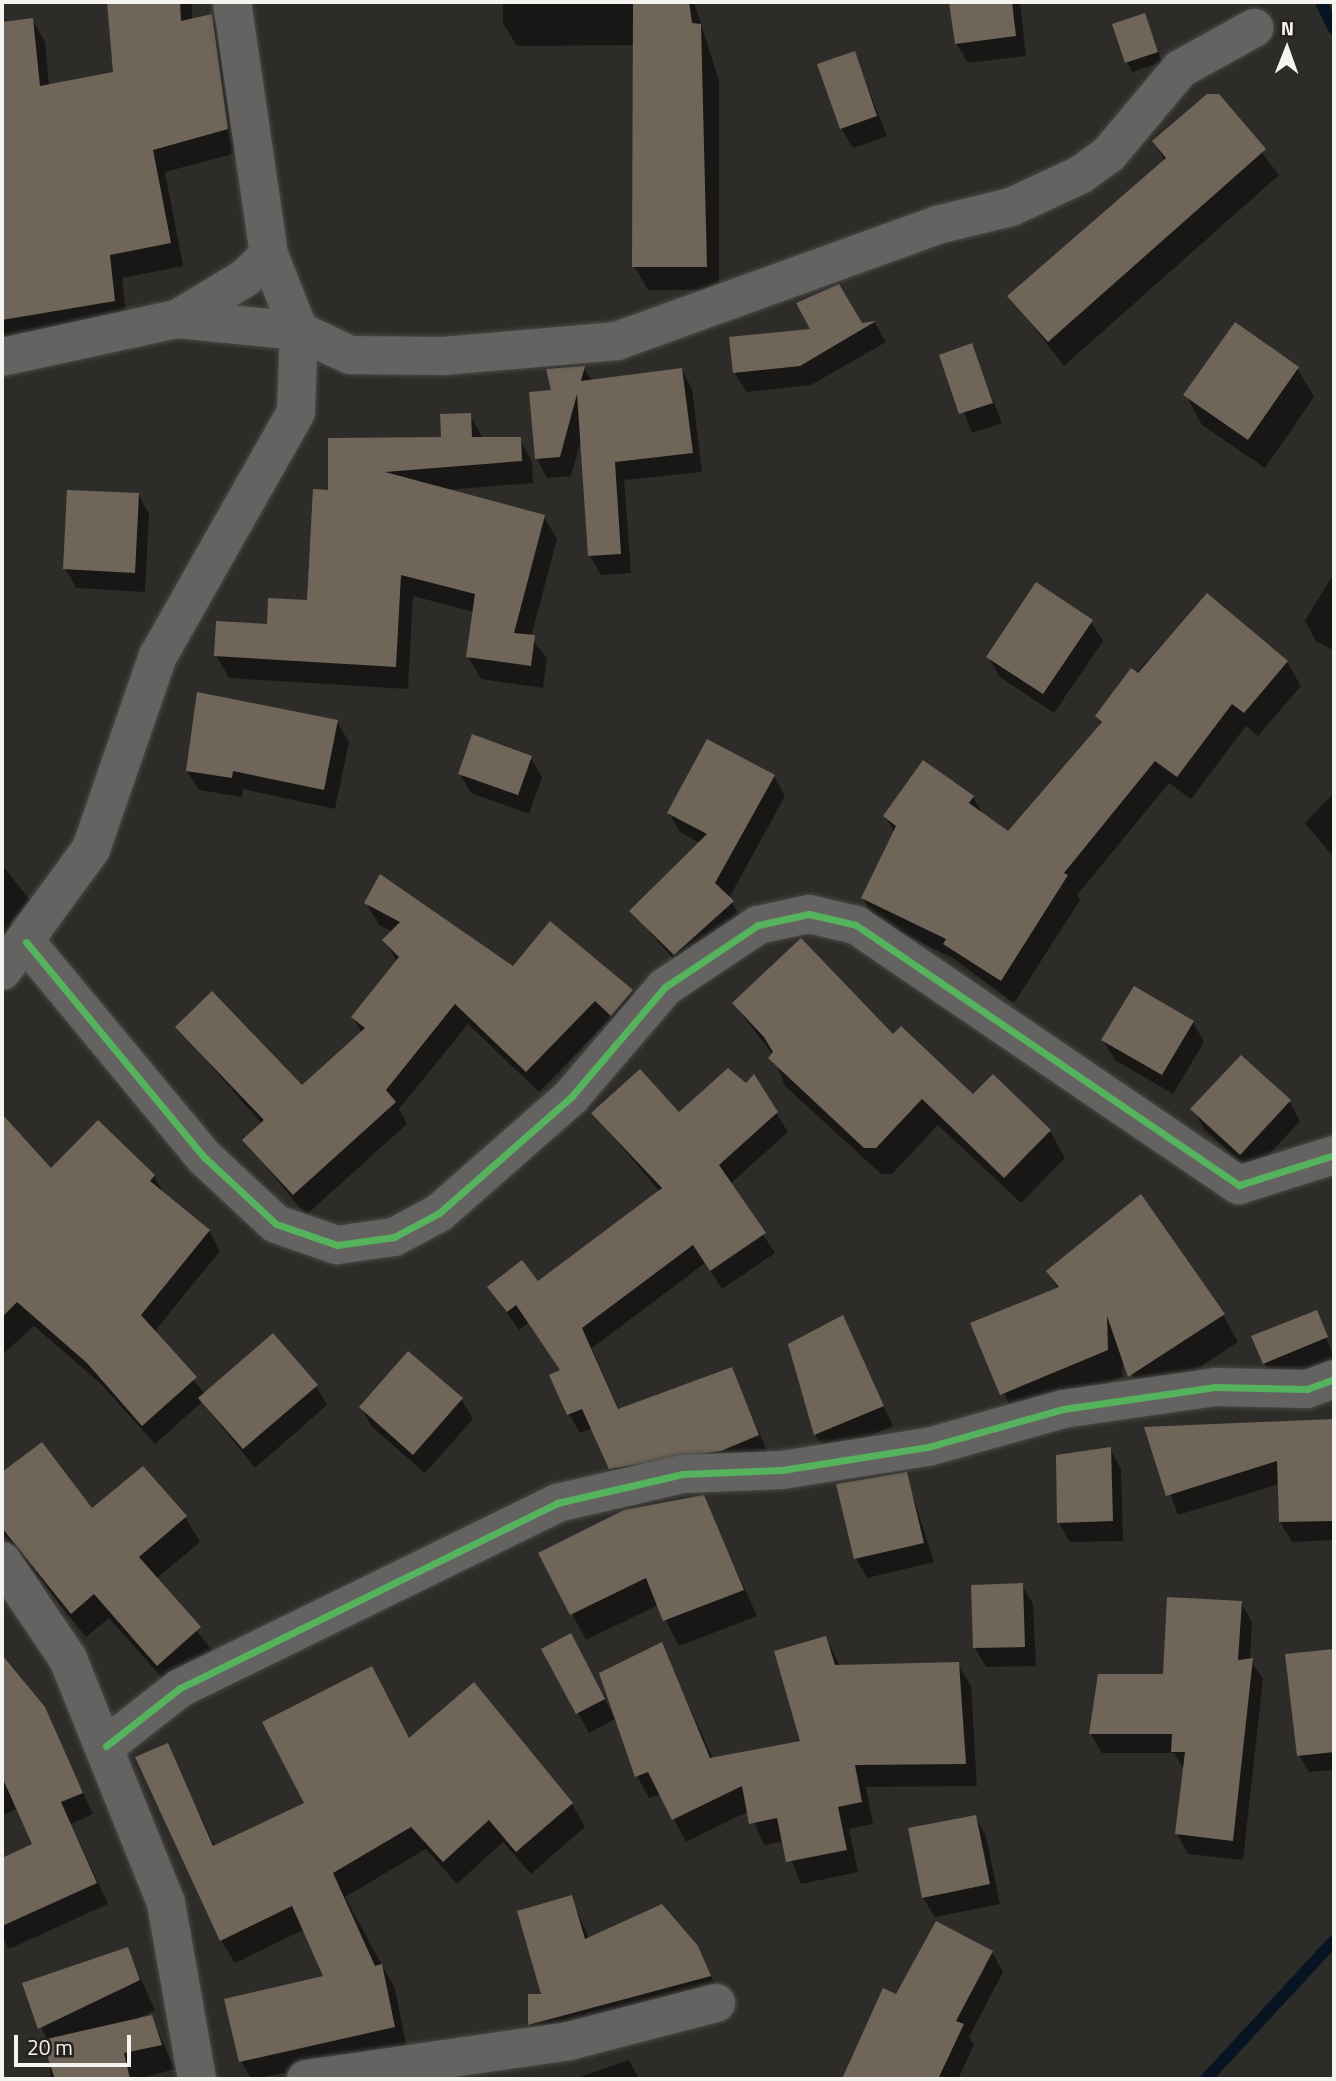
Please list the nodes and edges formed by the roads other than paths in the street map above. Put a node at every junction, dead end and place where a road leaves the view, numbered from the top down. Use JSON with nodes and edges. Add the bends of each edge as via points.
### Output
{"nodes":[{"id":1,"x":232,"y":2,"type":"edge"},
{"id":2,"x":1254,"y":28,"type":"dead end"},
{"id":3,"x":269,"y":255,"type":"junction"},
{"id":4,"x":177,"y":319,"type":"junction"},
{"id":5,"x":299,"y":331,"type":"junction"},
{"id":6,"x":2,"y":358,"type":"edge"},
{"id":7,"x":26,"y":942,"type":"junction"},
{"id":8,"x":2,"y":971,"type":"edge"},
{"id":9,"x":1334,"y":1154,"type":"edge"},
{"id":10,"x":1334,"y":1379,"type":"edge"},
{"id":11,"x":2,"y":1561,"type":"edge"},
{"id":12,"x":106,"y":1746,"type":"junction"},
{"id":13,"x":716,"y":2003,"type":"dead end"},
{"id":14,"x":197,"y":2079,"type":"edge"},
{"id":15,"x":306,"y":2079,"type":"edge"}],
"edges":[{"from":1,"to":3,"type":"street"},
{"from":2,"to":5,"type":"street","via":[[1180,69],[1108,154],[1080,174],[1011,207],[937,225],[617,341],[443,356],[350,355]]},
{"from":3,"to":4,"type":"street","via":[[245,278]]},
{"from":3,"to":5,"type":"street"},
{"from":4,"to":5,"type":"street"},
{"from":4,"to":6,"type":"street"},
{"from":5,"to":7,"type":"street","via":[[296,412],[158,656],[92,849]]},
{"from":7,"to":8,"type":"street"},
{"from":7,"to":9,"type":"street","via":[[204,1157],[276,1224],[337,1245],[394,1237],[439,1213],[571,1097],[665,987],[758,925],[809,914],[856,925],[1239,1185]]},
{"from":10,"to":12,"type":"street","via":[[1307,1389],[1215,1387],[1063,1409],[928,1447],[782,1470],[683,1474],[557,1503],[504,1534],[180,1688]]},
{"from":11,"to":12,"type":"street","via":[[68,1659]]},
{"from":12,"to":14,"type":"street","via":[[166,1903]]},
{"from":13,"to":15,"type":"street","via":[[569,2041]]}]}
